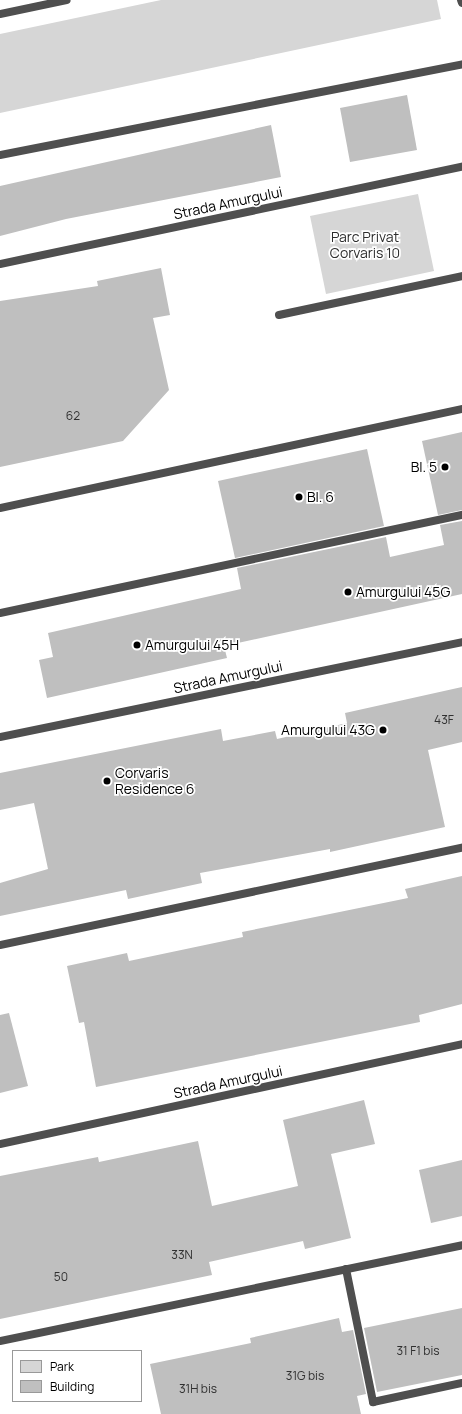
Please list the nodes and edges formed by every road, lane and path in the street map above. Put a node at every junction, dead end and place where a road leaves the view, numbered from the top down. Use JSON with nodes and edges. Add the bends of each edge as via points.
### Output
{"nodes":[{"id":1,"x":67,"y":0,"type":"edge"},
{"id":2,"x":461,"y":0,"type":"edge"},
{"id":3,"x":462,"y":4,"type":"edge"},
{"id":4,"x":0,"y":14,"type":"edge"},
{"id":5,"x":462,"y":64,"type":"edge"},
{"id":6,"x":0,"y":156,"type":"edge"},
{"id":7,"x":462,"y":167,"type":"edge"},
{"id":8,"x":0,"y":264,"type":"edge"},
{"id":9,"x":462,"y":276,"type":"edge"},
{"id":10,"x":279,"y":315,"type":"dead end"},
{"id":11,"x":462,"y":409,"type":"edge"},
{"id":12,"x":0,"y":508,"type":"edge"},
{"id":13,"x":462,"y":515,"type":"edge"},
{"id":14,"x":0,"y":613,"type":"edge"},
{"id":15,"x":462,"y":642,"type":"edge"},
{"id":16,"x":0,"y":737,"type":"edge"},
{"id":17,"x":462,"y":848,"type":"edge"},
{"id":18,"x":0,"y":945,"type":"edge"},
{"id":19,"x":462,"y":1044,"type":"edge"},
{"id":20,"x":0,"y":1144,"type":"edge"},
{"id":21,"x":462,"y":1245,"type":"edge"},
{"id":22,"x":346,"y":1269,"type":"junction"},
{"id":23,"x":0,"y":1341,"type":"edge"},
{"id":24,"x":462,"y":1383,"type":"edge"}],
"edges":[{"from":1,"to":4,"type":"lane"},
{"from":2,"to":3,"type":"lane"},
{"from":5,"to":6,"type":"lane"},
{"from":7,"to":8,"type":"lane","name":"Strada Amurgului"},
{"from":9,"to":10,"type":"lane"},
{"from":11,"to":12,"type":"lane"},
{"from":13,"to":14,"type":"lane"},
{"from":15,"to":16,"type":"lane","name":"Strada Amurgului"},
{"from":17,"to":18,"type":"lane"},
{"from":19,"to":20,"type":"lane","name":"Strada Amurgului"},
{"from":21,"to":22,"type":"lane"},
{"from":22,"to":23,"type":"lane"},
{"from":22,"to":24,"type":"lane","via":[[373,1402]]}]}
